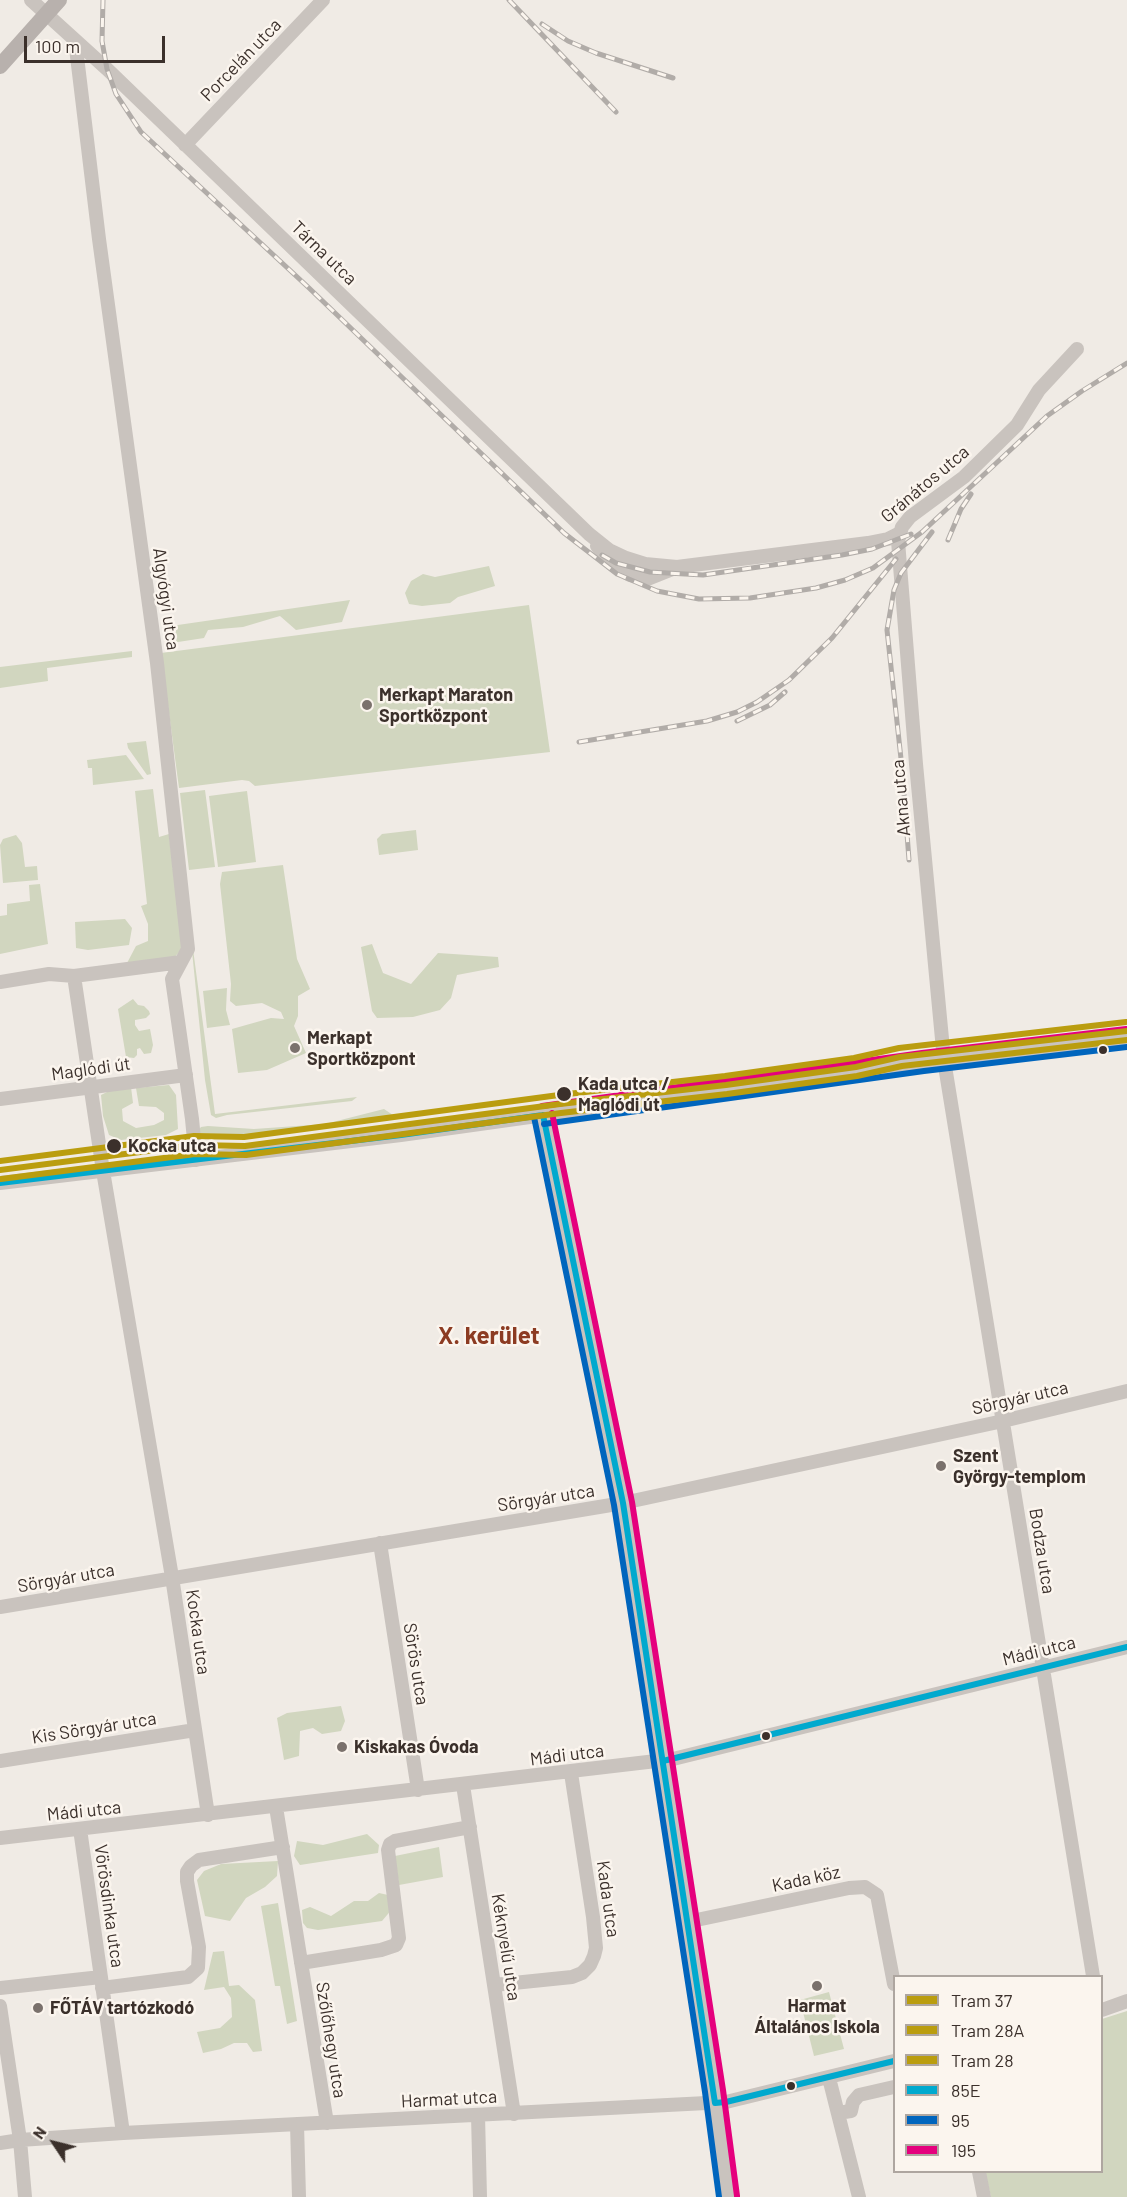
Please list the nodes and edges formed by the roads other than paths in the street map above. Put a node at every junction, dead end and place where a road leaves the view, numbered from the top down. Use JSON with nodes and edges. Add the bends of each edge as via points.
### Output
{"nodes":[{"id":1,"x":31,"y":0,"type":"edge"},
{"id":2,"x":59,"y":0,"type":"edge"},
{"id":3,"x":323,"y":0,"type":"edge"},
{"id":4,"x":46,"y":14,"type":"junction"},
{"id":5,"x":75,"y":40,"type":"junction"},
{"id":6,"x":0,"y":66,"type":"edge"},
{"id":7,"x":185,"y":145,"type":"junction"},
{"id":8,"x":1077,"y":349,"type":"dead end"},
{"id":9,"x":900,"y":533,"type":"junction"},
{"id":10,"x":589,"y":534,"type":"joint"},
{"id":11,"x":181,"y":962,"type":"junction"},
{"id":12,"x":74,"y":976,"type":"junction"},
{"id":13,"x":0,"y":982,"type":"edge"},
{"id":14,"x":1127,"y":1038,"type":"edge"},
{"id":15,"x":944,"y":1060,"type":"junction"},
{"id":16,"x":186,"y":1075,"type":"junction"},
{"id":17,"x":92,"y":1087,"type":"junction"},
{"id":18,"x":0,"y":1099,"type":"edge"},
{"id":19,"x":543,"y":1114,"type":"junction"},
{"id":20,"x":196,"y":1160,"type":"junction"},
{"id":21,"x":103,"y":1171,"type":"junction"},
{"id":22,"x":0,"y":1184,"type":"edge"},
{"id":23,"x":1127,"y":1391,"type":"edge"},
{"id":24,"x":1003,"y":1421,"type":"junction"},
{"id":25,"x":623,"y":1503,"type":"junction"},
{"id":26,"x":381,"y":1543,"type":"junction"},
{"id":27,"x":172,"y":1577,"type":"junction"},
{"id":28,"x":0,"y":1607,"type":"edge"},
{"id":29,"x":1127,"y":1647,"type":"edge"},
{"id":30,"x":1043,"y":1668,"type":"junction"},
{"id":31,"x":195,"y":1730,"type":"junction"},
{"id":32,"x":0,"y":1761,"type":"edge"},
{"id":33,"x":663,"y":1761,"type":"junction"},
{"id":34,"x":571,"y":1773,"type":"junction"},
{"id":35,"x":463,"y":1785,"type":"junction"},
{"id":36,"x":418,"y":1790,"type":"junction"},
{"id":37,"x":276,"y":1807,"type":"junction"},
{"id":38,"x":208,"y":1815,"type":"junction"},
{"id":39,"x":470,"y":1827,"type":"junction"},
{"id":40,"x":80,"y":1829,"type":"junction"},
{"id":41,"x":0,"y":1839,"type":"edge"},
{"id":42,"x":283,"y":1847,"type":"junction"},
{"id":43,"x":687,"y":1922,"type":"junction"},
{"id":44,"x":301,"y":1963,"type":"junction"},
{"id":45,"x":1093,"y":1975,"type":"edge"},
{"id":46,"x":893,"y":1979,"type":"edge"},
{"id":47,"x":101,"y":1982,"type":"junction"},
{"id":48,"x":494,"y":1985,"type":"junction"},
{"id":49,"x":0,"y":1988,"type":"edge"},
{"id":50,"x":1127,"y":2001,"type":"edge"},
{"id":51,"x":0,"y":2006,"type":"edge"},
{"id":52,"x":1103,"y":2009,"type":"edge"},
{"id":53,"x":893,"y":2061,"type":"edge"},
{"id":54,"x":829,"y":2078,"type":"junction"},
{"id":55,"x":893,"y":2087,"type":"edge"},
{"id":56,"x":715,"y":2103,"type":"junction"},
{"id":57,"x":838,"y":2113,"type":"junction"},
{"id":58,"x":514,"y":2114,"type":"junction"},
{"id":59,"x":478,"y":2115,"type":"junction"},
{"id":60,"x":327,"y":2123,"type":"junction"},
{"id":61,"x":297,"y":2124,"type":"junction"},
{"id":62,"x":123,"y":2133,"type":"junction"},
{"id":63,"x":20,"y":2140,"type":"junction"},
{"id":64,"x":0,"y":2143,"type":"edge"},
{"id":65,"x":979,"y":2173,"type":"edge"},
{"id":66,"x":25,"y":2197,"type":"edge"},
{"id":67,"x":299,"y":2197,"type":"edge"},
{"id":68,"x":480,"y":2197,"type":"edge"},
{"id":69,"x":728,"y":2197,"type":"edge"},
{"id":70,"x":859,"y":2197,"type":"edge"},
{"id":71,"x":984,"y":2197,"type":"edge"}],
"edges":[{"from":1,"to":4,"type":"street","name":"Tárna utca"},
{"from":2,"to":4,"type":"main road"},
{"from":3,"to":7,"type":"street","name":"Porcelán utca"},
{"from":4,"to":5,"type":"street","name":"Tárna utca"},
{"from":4,"to":6,"type":"main road"},
{"from":5,"to":7,"type":"street","name":"Tárna utca"},
{"from":5,"to":11,"type":"street","name":"Algyógyi utca","via":[[158,675],[188,949]]},
{"from":7,"to":10,"type":"street","name":"Tárna utca"},
{"from":8,"to":9,"type":"street","name":"Gránátos utca","via":[[1039,390],[1017,425],[964,477],[910,517]]},
{"from":9,"to":10,"type":"street","name":"Gránátos utca","via":[[868,543],[677,567],[650,578],[630,575],[610,562]]},
{"from":9,"to":15,"type":"street","name":"Akna utca","via":[[916,764]]},
{"from":11,"to":12,"type":"street"},
{"from":11,"to":16,"type":"street","name":"Algyógyi utca","via":[[172,979]]},
{"from":12,"to":13,"type":"street","via":[[49,974]]},
{"from":12,"to":17,"type":"street","name":"Kocka utca"},
{"from":14,"to":15,"type":"street"},
{"from":15,"to":19,"type":"street"},
{"from":15,"to":24,"type":"street","name":"Bodza utca"},
{"from":16,"to":17,"type":"street","name":"Maglódi út"},
{"from":16,"to":20,"type":"street","name":"Algyógyi utca"},
{"from":17,"to":18,"type":"street","name":"Maglódi út"},
{"from":17,"to":21,"type":"street","name":"Kocka utca"},
{"from":19,"to":20,"type":"street"},
{"from":19,"to":25,"type":"street"},
{"from":20,"to":21,"type":"street"},
{"from":21,"to":22,"type":"street"},
{"from":21,"to":27,"type":"street","name":"Kocka utca"},
{"from":23,"to":24,"type":"street","name":"Sörgyár utca"},
{"from":24,"to":25,"type":"street","name":"Sörgyár utca"},
{"from":24,"to":30,"type":"street","name":"Bodza utca"},
{"from":25,"to":26,"type":"street","name":"Sörgyár utca"},
{"from":25,"to":33,"type":"street"},
{"from":26,"to":27,"type":"street","name":"Sörgyár utca"},
{"from":26,"to":36,"type":"street","name":"Sörös utca"},
{"from":27,"to":28,"type":"street","name":"Sörgyár utca"},
{"from":27,"to":31,"type":"street","name":"Kocka utca"},
{"from":29,"to":30,"type":"street","name":"Mádi utca"},
{"from":30,"to":33,"type":"street","name":"Mádi utca"},
{"from":30,"to":45,"type":"street","name":"Bodza utca"},
{"from":31,"to":32,"type":"street","name":"Kis Sörgyár utca"},
{"from":31,"to":38,"type":"street","name":"Kocka utca"},
{"from":33,"to":34,"type":"street","name":"Mádi utca"},
{"from":33,"to":43,"type":"street"},
{"from":34,"to":35,"type":"street","name":"Mádi utca"},
{"from":34,"to":48,"type":"street","name":"Kada utca","via":[[593,1917],[596,1948],[591,1965],[572,1977]]},
{"from":35,"to":36,"type":"street","name":"Mádi utca"},
{"from":35,"to":39,"type":"street","name":"Kéknyelű utca"},
{"from":36,"to":37,"type":"street","name":"Mádi utca"},
{"from":37,"to":38,"type":"street","name":"Mádi utca"},
{"from":37,"to":42,"type":"street","name":"Szőlőhegy utca"},
{"from":38,"to":40,"type":"street","name":"Mádi utca"},
{"from":39,"to":44,"type":"street","name":"Szőlőhegy utca","via":[[390,1844],[399,1938],[396,1945]]},
{"from":39,"to":48,"type":"street","name":"Kéknyelű utca"},
{"from":40,"to":41,"type":"street","name":"Mádi utca"},
{"from":40,"to":47,"type":"street","name":"Vörösdinka utca"},
{"from":42,"to":44,"type":"street","name":"Szőlőhegy utca"},
{"from":42,"to":47,"type":"street","name":"Vörösdinka utca","via":[[199,1860],[191,1866],[187,1881],[199,1947],[198,1968],[188,1977]]},
{"from":43,"to":46,"type":"street","name":"Kada köz","via":[[858,1886],[877,1895]]},
{"from":43,"to":56,"type":"street"},
{"from":44,"to":60,"type":"street","name":"Szőlőhegy utca"},
{"from":47,"to":49,"type":"street"},
{"from":47,"to":62,"type":"street","name":"Vörösdinka utca"},
{"from":48,"to":58,"type":"street","name":"Kéknyelű utca"},
{"from":50,"to":52,"type":"street"},
{"from":51,"to":63,"type":"street"},
{"from":53,"to":54,"type":"street","name":"Harmat utca"},
{"from":54,"to":56,"type":"street","name":"Harmat utca"},
{"from":54,"to":57,"type":"street"},
{"from":55,"to":57,"type":"street","via":[[859,2095],[851,2111]]},
{"from":56,"to":58,"type":"street","name":"Harmat utca"},
{"from":56,"to":69,"type":"street"},
{"from":57,"to":70,"type":"street"},
{"from":58,"to":59,"type":"street","name":"Harmat utca"},
{"from":59,"to":60,"type":"street","name":"Harmat utca"},
{"from":59,"to":68,"type":"street"},
{"from":60,"to":61,"type":"street","name":"Harmat utca"},
{"from":61,"to":62,"type":"street","name":"Harmat utca"},
{"from":61,"to":67,"type":"street"},
{"from":62,"to":63,"type":"street","name":"Harmat utca"},
{"from":63,"to":64,"type":"street","name":"Harmat utca"},
{"from":63,"to":66,"type":"street"},
{"from":65,"to":71,"type":"street"}]}
